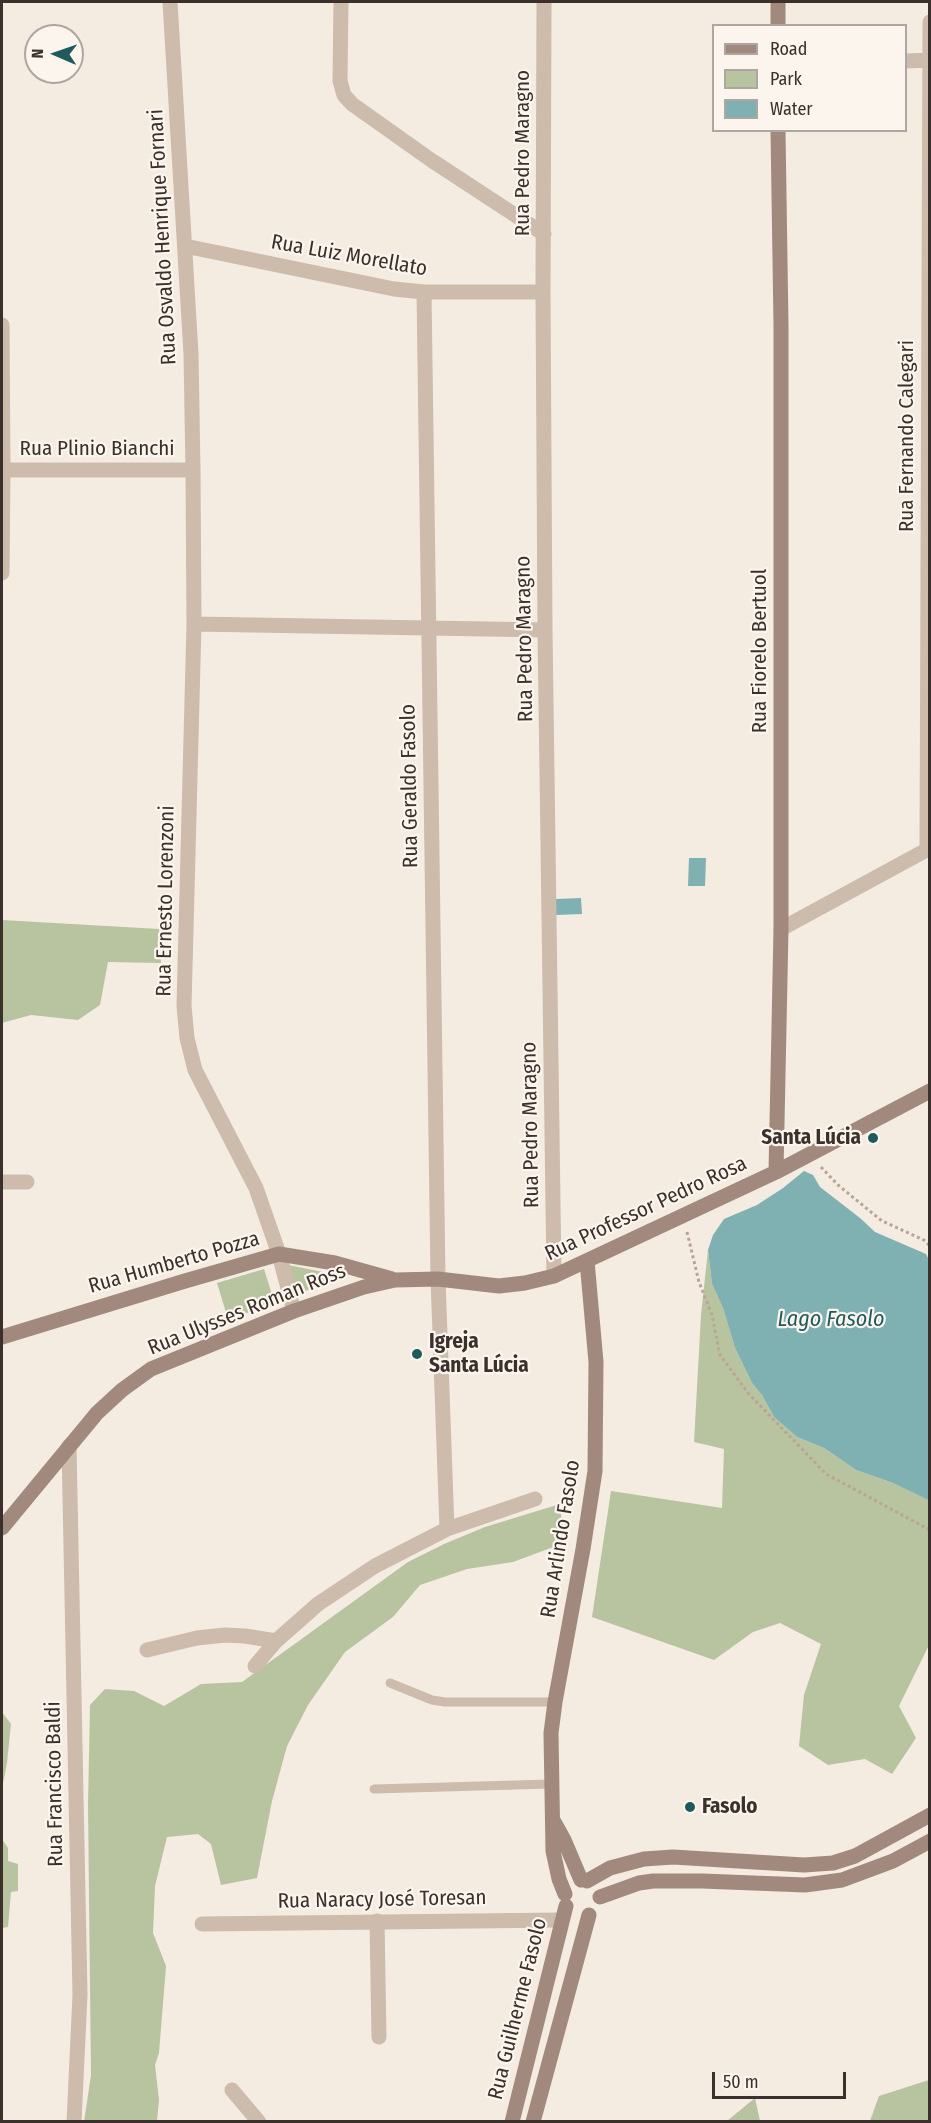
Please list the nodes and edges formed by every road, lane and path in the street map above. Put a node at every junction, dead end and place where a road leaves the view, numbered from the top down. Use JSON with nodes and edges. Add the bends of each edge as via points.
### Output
{"nodes":[{"id":1,"x":170,"y":2,"type":"edge"},
{"id":2,"x":341,"y":2,"type":"edge"},
{"id":3,"x":544,"y":2,"type":"edge"},
{"id":4,"x":778,"y":2,"type":"edge"},
{"id":5,"x":930,"y":21,"type":"edge"},
{"id":6,"x":778,"y":24,"type":"edge"},
{"id":7,"x":929,"y":60,"type":"edge"},
{"id":8,"x":907,"y":61,"type":"edge"},
{"id":9,"x":778,"y":132,"type":"edge"},
{"id":10,"x":929,"y":193,"type":"edge"},
{"id":11,"x":544,"y":234,"type":"junction"},
{"id":12,"x":185,"y":246,"type":"junction"},
{"id":13,"x":424,"y":292,"type":"junction"},
{"id":14,"x":543,"y":292,"type":"junction"},
{"id":15,"x":2,"y":325,"type":"edge"},
{"id":16,"x":2,"y":470,"type":"edge"},
{"id":17,"x":193,"y":470,"type":"junction"},
{"id":18,"x":2,"y":573,"type":"edge"},
{"id":19,"x":194,"y":624,"type":"junction"},
{"id":20,"x":429,"y":629,"type":"junction"},
{"id":21,"x":545,"y":630,"type":"junction"},
{"id":22,"x":928,"y":849,"type":"edge"},
{"id":23,"x":781,"y":929,"type":"junction"},
{"id":24,"x":930,"y":1091,"type":"edge"},
{"id":25,"x":809,"y":1154,"type":"junction"},
{"id":26,"x":776,"y":1172,"type":"junction"},
{"id":27,"x":2,"y":1182,"type":"edge"},
{"id":28,"x":27,"y":1182,"type":"dead end"},
{"id":29,"x":683,"y":1216,"type":"junction"},
{"id":30,"x":930,"y":1246,"type":"edge"},
{"id":31,"x":279,"y":1254,"type":"junction"},
{"id":32,"x":587,"y":1261,"type":"junction"},
{"id":33,"x":554,"y":1276,"type":"junction"},
{"id":34,"x":438,"y":1279,"type":"junction"},
{"id":35,"x":395,"y":1280,"type":"junction"},
{"id":36,"x":294,"y":1311,"type":"junction"},
{"id":37,"x":2,"y":1337,"type":"edge"},
{"id":38,"x":69,"y":1446,"type":"junction"},
{"id":39,"x":535,"y":1499,"type":"dead end"},
{"id":40,"x":2,"y":1528,"type":"edge"},
{"id":41,"x":447,"y":1530,"type":"junction"},
{"id":42,"x":930,"y":1530,"type":"edge"},
{"id":43,"x":276,"y":1641,"type":"junction"},
{"id":44,"x":147,"y":1650,"type":"dead end"},
{"id":45,"x":255,"y":1666,"type":"dead end"},
{"id":46,"x":390,"y":1683,"type":"dead end"},
{"id":47,"x":555,"y":1702,"type":"junction"},
{"id":48,"x":551,"y":1784,"type":"junction"},
{"id":49,"x":374,"y":1789,"type":"dead end"},
{"id":50,"x":930,"y":1815,"type":"edge"},
{"id":51,"x":554,"y":1822,"type":"junction"},
{"id":52,"x":930,"y":1841,"type":"edge"},
{"id":53,"x":584,"y":1880,"type":"junction"},
{"id":54,"x":600,"y":1897,"type":"junction"},
{"id":55,"x":564,"y":1907,"type":"junction"},
{"id":56,"x":589,"y":1915,"type":"junction"},
{"id":57,"x":377,"y":1921,"type":"junction"},
{"id":58,"x":202,"y":1924,"type":"dead end"},
{"id":59,"x":379,"y":2037,"type":"dead end"},
{"id":60,"x":232,"y":2090,"type":"dead end"},
{"id":61,"x":74,"y":2121,"type":"edge"},
{"id":62,"x":259,"y":2121,"type":"edge"},
{"id":63,"x":512,"y":2121,"type":"edge"},
{"id":64,"x":533,"y":2121,"type":"edge"}],
"edges":[{"from":1,"to":12,"type":"street","name":"Rua Osvaldo Henrique Fornari"},
{"from":2,"to":11,"type":"street","via":[[340,81],[344,95],[431,160]]},
{"from":3,"to":11,"type":"street","name":"Rua Pedro Maragno"},
{"from":4,"to":6,"type":"main road"},
{"from":5,"to":7,"type":"street","name":"Rua Fernando Calegari"},
{"from":7,"to":8,"type":"street"},
{"from":7,"to":10,"type":"street","name":"Rua Fernando Calegari"},
{"from":9,"to":23,"type":"main road","name":"Rua Fiorelo Bertuol"},
{"from":10,"to":22,"type":"street","name":"Rua Fernando Calegari"},
{"from":11,"to":14,"type":"street","name":"Rua Pedro Maragno"},
{"from":12,"to":13,"type":"street","name":"Rua Luiz Morellato"},
{"from":12,"to":17,"type":"street","name":"Rua Osvaldo Henrique Fornari"},
{"from":13,"to":14,"type":"street","name":"Rua Luiz Morellato"},
{"from":13,"to":20,"type":"street","name":"Rua Geraldo Fasolo"},
{"from":14,"to":21,"type":"street","name":"Rua Pedro Maragno"},
{"from":15,"to":16,"type":"street"},
{"from":16,"to":17,"type":"street","name":"Rua Plinio Bianchi"},
{"from":16,"to":18,"type":"street"},
{"from":17,"to":19,"type":"street","name":"Rua Ernesto Lorenzoni"},
{"from":19,"to":20,"type":"street"},
{"from":19,"to":31,"type":"street","name":"Rua Ernesto Lorenzoni","via":[[184,1006],[187,1038],[195,1070],[256,1188]]},
{"from":20,"to":21,"type":"street"},
{"from":20,"to":34,"type":"street","name":"Rua Geraldo Fasolo"},
{"from":21,"to":33,"type":"street","name":"Rua Pedro Maragno"},
{"from":22,"to":23,"type":"street"},
{"from":23,"to":26,"type":"main road","name":"Rua Fiorelo Bertuol"},
{"from":24,"to":25,"type":"main road","name":"Rua Professor Pedro Rosa"},
{"from":25,"to":26,"type":"main road","name":"Rua Professor Pedro Rosa"},
{"from":25,"to":30,"type":"path","via":[[838,1185],[882,1221]]},
{"from":26,"to":29,"type":"main road","name":"Rua Professor Pedro Rosa"},
{"from":27,"to":28,"type":"street"},
{"from":29,"to":32,"type":"main road","name":"Rua Professor Pedro Rosa"},
{"from":29,"to":42,"type":"path","via":[[720,1355],[748,1393],[826,1474]]},
{"from":31,"to":35,"type":"main road","name":"Rua Humberto Pozza","via":[[335,1263]]},
{"from":31,"to":36,"type":"street","name":"Rua Ernesto Lorenzoni"},
{"from":31,"to":37,"type":"main road","name":"Rua Humberto Pozza"},
{"from":32,"to":33,"type":"main road","name":"Rua Professor Pedro Rosa"},
{"from":32,"to":47,"type":"main road","name":"Rua Arlindo Fasolo","via":[[596,1362],[595,1471]]},
{"from":33,"to":34,"type":"main road","name":"Rua Professor Pedro Rosa","via":[[499,1286]]},
{"from":34,"to":35,"type":"main road","name":"Rua Professor Pedro Rosa"},
{"from":34,"to":41,"type":"street","name":"Rua Geraldo Fasolo"},
{"from":35,"to":36,"type":"main road","name":"Rua Ulysses Roman Ross"},
{"from":36,"to":38,"type":"main road","name":"Rua Ulysses Roman Ross","via":[[151,1370],[97,1413]]},
{"from":38,"to":40,"type":"main road","name":"Rua Ulysses Roman Ross"},
{"from":38,"to":61,"type":"street","name":"Rua Francisco Baldi","via":[[80,1995]]},
{"from":39,"to":41,"type":"street"},
{"from":41,"to":43,"type":"street","via":[[375,1566],[318,1604]]},
{"from":43,"to":44,"type":"street","via":[[225,1635]]},
{"from":43,"to":45,"type":"street"},
{"from":46,"to":47,"type":"lane","via":[[432,1701]]},
{"from":47,"to":48,"type":"main road","name":"Rua Arlindo Fasolo"},
{"from":48,"to":49,"type":"lane"},
{"from":48,"to":51,"type":"main road","name":"Rua Arlindo Fasolo"},
{"from":50,"to":53,"type":"main road","via":[[855,1856],[833,1863],[804,1865],[673,1857],[644,1859]]},
{"from":51,"to":53,"type":"main road"},
{"from":51,"to":55,"type":"main road","name":"Rua Arlindo Fasolo","via":[[555,1865]]},
{"from":52,"to":54,"type":"main road","via":[[893,1861],[842,1880],[806,1885],[653,1881]]},
{"from":53,"to":54,"type":"main road","via":[[598,1890]]},
{"from":53,"to":55,"type":"main road","via":[[570,1884]]},
{"from":54,"to":56,"type":"main road","via":[[597,1908]]},
{"from":55,"to":56,"type":"main road","via":[[576,1916]]},
{"from":55,"to":57,"type":"street","name":"Rua Naracy José Toresan"},
{"from":55,"to":63,"type":"main road","name":"Rua Guilherme Fasolo"},
{"from":56,"to":64,"type":"main road","name":"Rua Guilherme Fasolo"},
{"from":57,"to":58,"type":"street","name":"Rua Naracy José Toresan"},
{"from":57,"to":59,"type":"street"},
{"from":60,"to":62,"type":"street"}]}
